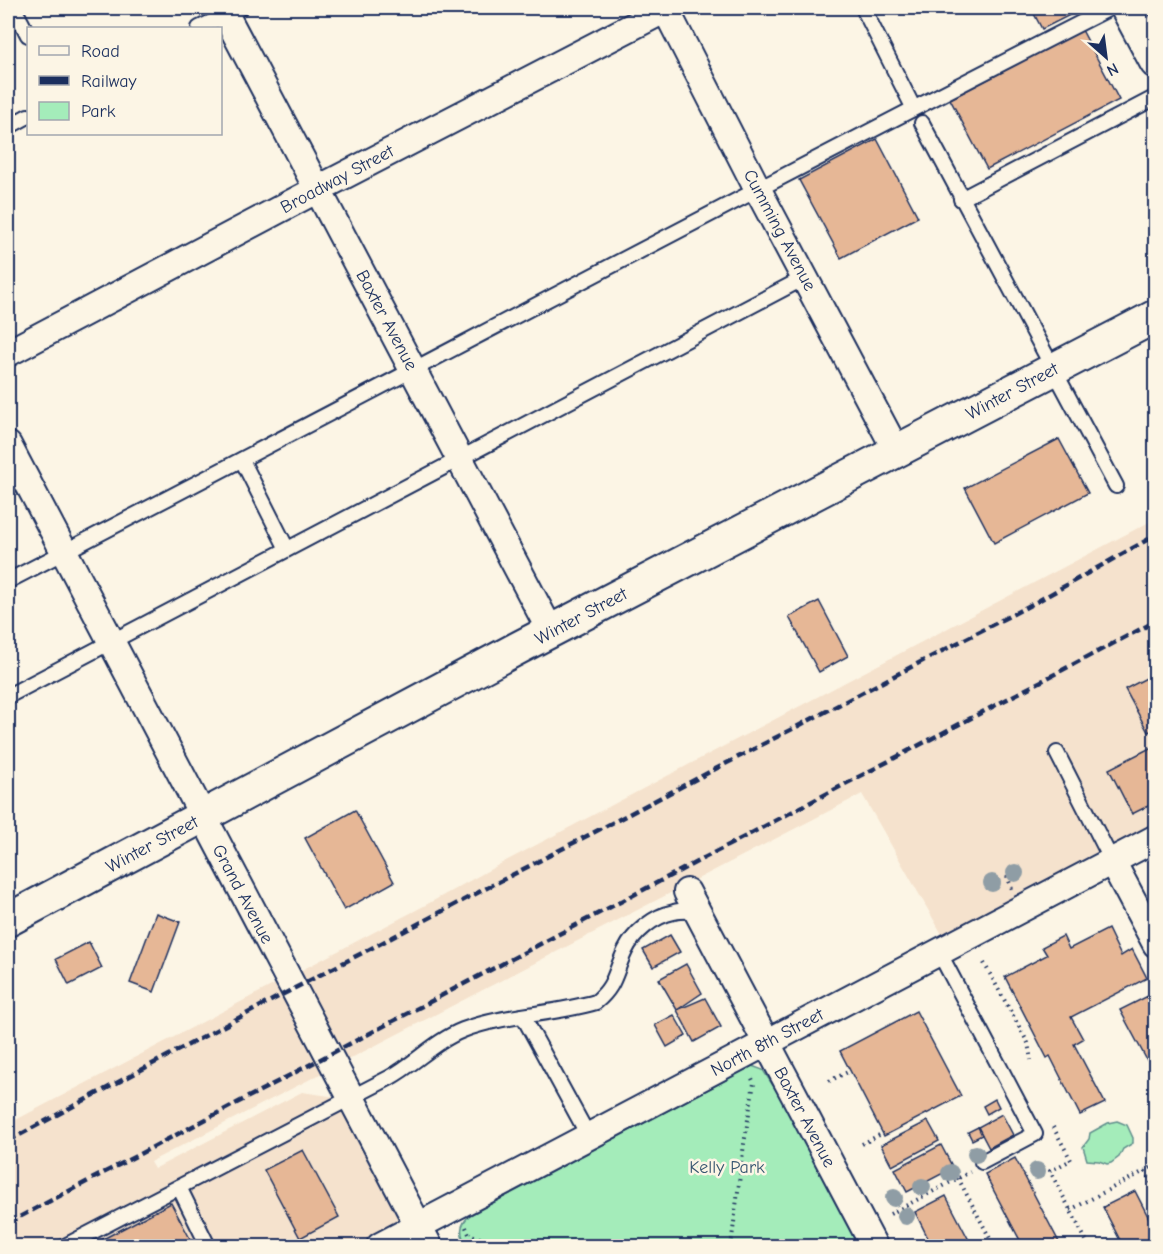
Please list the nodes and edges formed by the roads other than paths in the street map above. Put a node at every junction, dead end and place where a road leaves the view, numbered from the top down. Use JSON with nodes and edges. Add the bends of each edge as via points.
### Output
{"nodes":[{"id":1,"x":14,"y":8,"type":"edge"},
{"id":2,"x":666,"y":8,"type":"edge"},
{"id":3,"x":863,"y":8,"type":"edge"},
{"id":4,"x":1110,"y":8,"type":"edge"},
{"id":5,"x":1126,"y":8,"type":"edge"},
{"id":6,"x":230,"y":10,"type":"edge"},
{"id":7,"x":201,"y":27,"type":"edge"},
{"id":8,"x":27,"y":33,"type":"edge"},
{"id":9,"x":1155,"y":62,"type":"edge"},
{"id":10,"x":1155,"y":97,"type":"edge"},
{"id":11,"x":913,"y":107,"type":"junction"},
{"id":12,"x":27,"y":117,"type":"edge"},
{"id":13,"x":922,"y":123,"type":"dead end"},
{"id":14,"x":8,"y":127,"type":"edge"},
{"id":15,"x":757,"y":188,"type":"junction"},
{"id":16,"x":318,"y":189,"type":"junction"},
{"id":17,"x":961,"y":198,"type":"junction"},
{"id":18,"x":804,"y":278,"type":"junction"},
{"id":19,"x":1155,"y":316,"type":"edge"},
{"id":20,"x":8,"y":353,"type":"edge"},
{"id":21,"x":1054,"y":369,"type":"junction"},
{"id":22,"x":413,"y":370,"type":"junction"},
{"id":23,"x":8,"y":445,"type":"edge"},
{"id":24,"x":897,"y":452,"type":"junction"},
{"id":25,"x":460,"y":459,"type":"junction"},
{"id":26,"x":242,"y":460,"type":"junction"},
{"id":27,"x":1116,"y":486,"type":"dead end"},
{"id":28,"x":288,"y":549,"type":"junction"},
{"id":29,"x":64,"y":552,"type":"junction"},
{"id":30,"x":8,"y":580,"type":"edge"},
{"id":31,"x":551,"y":632,"type":"junction"},
{"id":32,"x":111,"y":641,"type":"junction"},
{"id":33,"x":8,"y":696,"type":"edge"},
{"id":34,"x":1057,"y":753,"type":"dead end"},
{"id":35,"x":204,"y":817,"type":"junction"},
{"id":36,"x":1155,"y":838,"type":"edge"},
{"id":37,"x":1112,"y":861,"type":"junction"},
{"id":38,"x":692,"y":902,"type":"joint"},
{"id":39,"x":8,"y":920,"type":"edge"},
{"id":40,"x":1155,"y":944,"type":"edge"},
{"id":41,"x":939,"y":952,"type":"junction"},
{"id":42,"x":523,"y":1016,"type":"junction"},
{"id":43,"x":766,"y":1042,"type":"junction"},
{"id":44,"x":350,"y":1099,"type":"junction"},
{"id":45,"x":589,"y":1137,"type":"junction"},
{"id":46,"x":982,"y":1162,"type":"road end"},
{"id":47,"x":179,"y":1188,"type":"junction"},
{"id":48,"x":423,"y":1237,"type":"edge"},
{"id":49,"x":65,"y":1246,"type":"edge"},
{"id":50,"x":208,"y":1246,"type":"edge"},
{"id":51,"x":380,"y":1246,"type":"edge"},
{"id":52,"x":874,"y":1246,"type":"edge"}],
"edges":[{"from":1,"to":8,"type":"lane"},
{"from":2,"to":15,"type":"street","name":"Cumming Avenue"},
{"from":2,"to":16,"type":"street","name":"Broadway Street"},
{"from":3,"to":11,"type":"lane"},
{"from":4,"to":11,"type":"lane"},
{"from":5,"to":9,"type":"street"},
{"from":6,"to":7,"type":"lane"},
{"from":6,"to":16,"type":"street","name":"Baxter Avenue"},
{"from":10,"to":17,"type":"lane"},
{"from":11,"to":15,"type":"lane"},
{"from":12,"to":14,"type":"lane"},
{"from":13,"to":17,"type":"lane"},
{"from":15,"to":18,"type":"street","name":"Cumming Avenue"},
{"from":15,"to":22,"type":"lane"},
{"from":16,"to":20,"type":"street","name":"Broadway Street"},
{"from":16,"to":22,"type":"street","name":"Baxter Avenue"},
{"from":17,"to":21,"type":"lane"},
{"from":18,"to":24,"type":"street","name":"Cumming Avenue"},
{"from":18,"to":25,"type":"lane"},
{"from":19,"to":21,"type":"street","name":"Winter Street"},
{"from":21,"to":24,"type":"street","name":"Winter Street"},
{"from":21,"to":27,"type":"lane"},
{"from":22,"to":25,"type":"street","name":"Baxter Avenue"},
{"from":22,"to":26,"type":"lane"},
{"from":23,"to":29,"type":"street","name":"Grand Avenue"},
{"from":24,"to":31,"type":"street","name":"Winter Street"},
{"from":25,"to":28,"type":"lane"},
{"from":25,"to":31,"type":"street","name":"Baxter Avenue"},
{"from":26,"to":28,"type":"lane"},
{"from":26,"to":29,"type":"lane"},
{"from":28,"to":32,"type":"lane"},
{"from":29,"to":30,"type":"lane"},
{"from":29,"to":32,"type":"street","name":"Grand Avenue"},
{"from":31,"to":35,"type":"street","name":"Winter Street"},
{"from":32,"to":33,"type":"lane"},
{"from":32,"to":35,"type":"street","name":"Grand Avenue"},
{"from":34,"to":37,"type":"lane"},
{"from":35,"to":39,"type":"street","name":"Winter Street"},
{"from":35,"to":44,"type":"street","name":"Grand Avenue"},
{"from":36,"to":37,"type":"street","name":"North 8th Street"},
{"from":37,"to":40,"type":"street"},
{"from":37,"to":41,"type":"street","name":"North 8th Street"},
{"from":38,"to":42,"type":"lane","via":[[647,924],[637,934],[608,992],[596,1002]]},
{"from":38,"to":43,"type":"street","name":"Baxter Avenue"},
{"from":41,"to":43,"type":"street","name":"North 8th Street"},
{"from":41,"to":46,"type":"lane","via":[[1035,1134]]},
{"from":42,"to":44,"type":"lane","via":[[448,1037],[402,1071]]},
{"from":42,"to":45,"type":"lane"},
{"from":43,"to":45,"type":"street","name":"North 8th Street"},
{"from":43,"to":52,"type":"street","name":"Baxter Avenue"},
{"from":44,"to":47,"type":"lane"},
{"from":44,"to":48,"type":"street","name":"Grand Avenue"},
{"from":45,"to":48,"type":"street","name":"North 8th Street"},
{"from":47,"to":49,"type":"lane"},
{"from":47,"to":50,"type":"lane"},
{"from":48,"to":51,"type":"street","name":"North 8th Street"}]}
